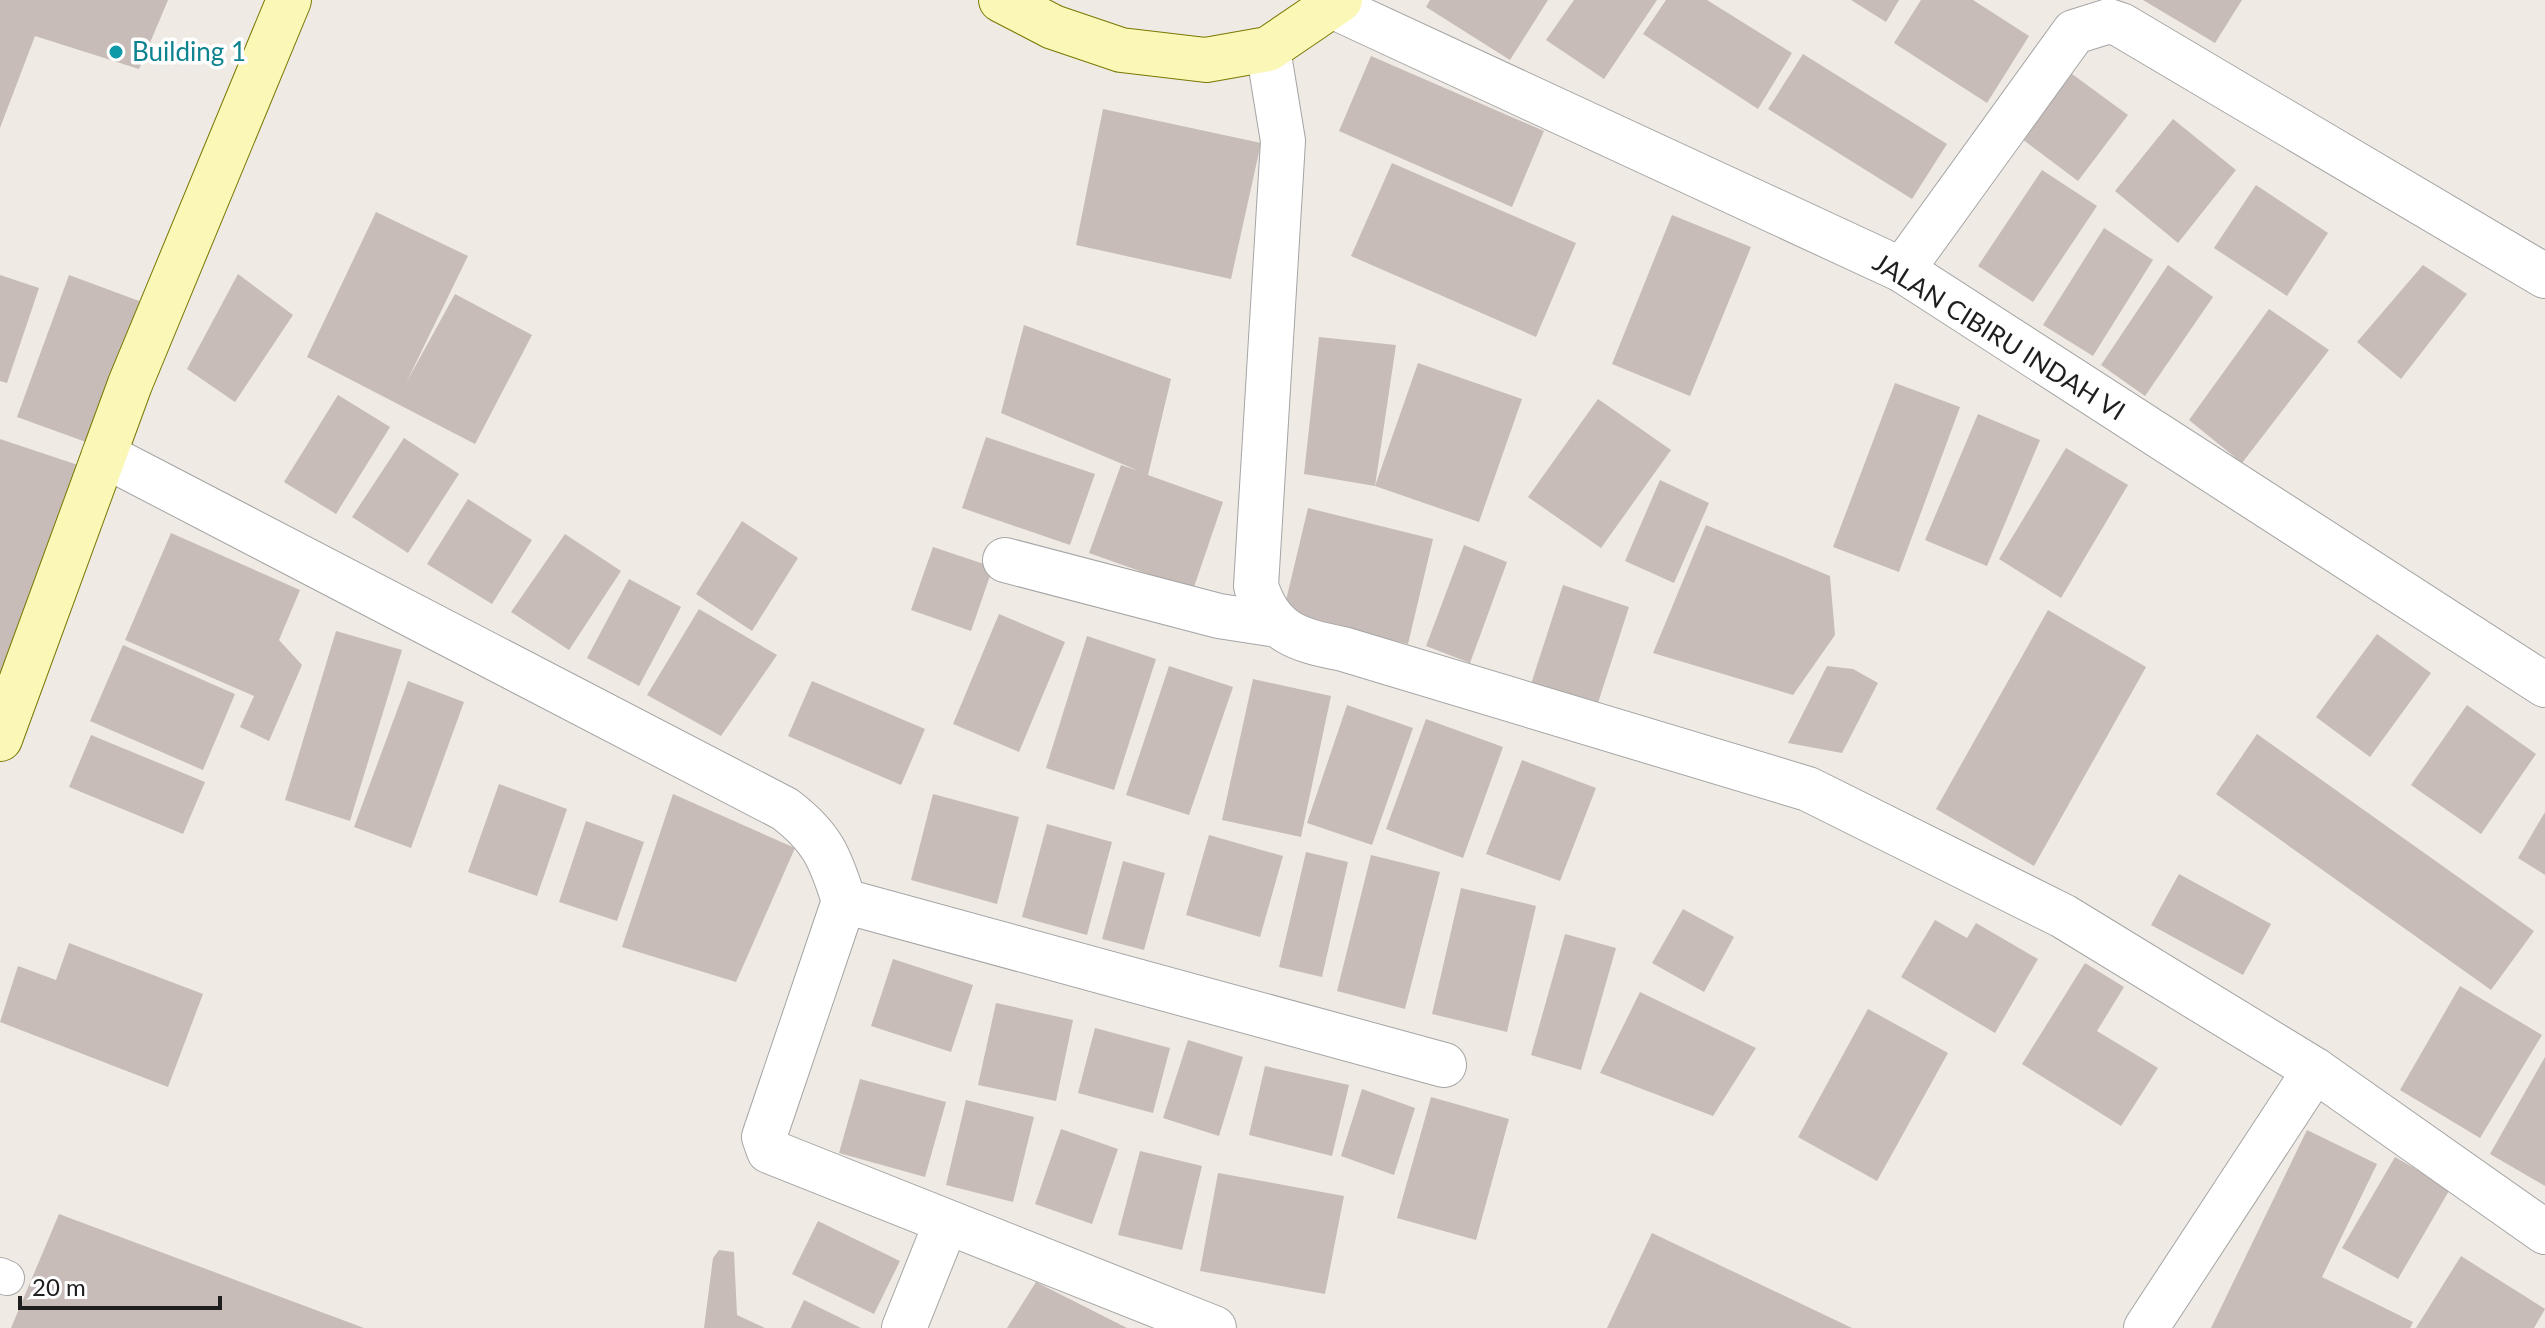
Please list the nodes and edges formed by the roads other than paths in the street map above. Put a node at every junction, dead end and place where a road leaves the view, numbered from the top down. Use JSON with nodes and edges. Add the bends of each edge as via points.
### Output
{"nodes":[{"id":1,"x":289,"y":0,"type":"edge"},
{"id":2,"x":1001,"y":0,"type":"edge"},
{"id":3,"x":1337,"y":4,"type":"edge"},
{"id":4,"x":1268,"y":49,"type":"junction"},
{"id":5,"x":1902,"y":270,"type":"junction"},
{"id":6,"x":2545,"y":276,"type":"edge"},
{"id":7,"x":104,"y":455,"type":"junction"},
{"id":8,"x":1005,"y":560,"type":"dead end"},
{"id":9,"x":1277,"y":625,"type":"junction"},
{"id":10,"x":2545,"y":685,"type":"edge"},
{"id":11,"x":0,"y":739,"type":"edge"},
{"id":12,"x":844,"y":901,"type":"junction"},
{"id":13,"x":1444,"y":1065,"type":"dead end"},
{"id":14,"x":2315,"y":1070,"type":"junction"},
{"id":15,"x":946,"y":1223,"type":"junction"},
{"id":16,"x":2545,"y":1232,"type":"edge"},
{"id":17,"x":1190,"y":1324,"type":"edge"},
{"id":18,"x":904,"y":1328,"type":"edge"},
{"id":19,"x":2146,"y":1328,"type":"edge"}],
"edges":[{"from":1,"to":7,"type":"street"},
{"from":2,"to":4,"type":"street","via":[[1053,27],[1121,50],[1206,60]]},
{"from":3,"to":4,"type":"street"},
{"from":3,"to":5,"type":"street","name":"JALAN CIBIRU INDAH VI"},
{"from":4,"to":9,"type":"street","via":[[1283,141],[1256,586],[1263,608]]},
{"from":5,"to":6,"type":"street","via":[[2074,32],[2109,21]]},
{"from":5,"to":10,"type":"street","name":"JALAN CIBIRU INDAH VI"},
{"from":7,"to":11,"type":"street"},
{"from":7,"to":12,"type":"street","via":[[785,809],[811,829],[829,855]]},
{"from":8,"to":9,"type":"street","via":[[1219,616]]},
{"from":9,"to":14,"type":"street","via":[[1302,641],[1808,789],[2063,916]]},
{"from":12,"to":13,"type":"street"},
{"from":12,"to":15,"type":"street","via":[[764,1137],[769,1151]]},
{"from":14,"to":16,"type":"street"},
{"from":14,"to":19,"type":"street"},
{"from":15,"to":17,"type":"street"},
{"from":15,"to":18,"type":"street"}]}
